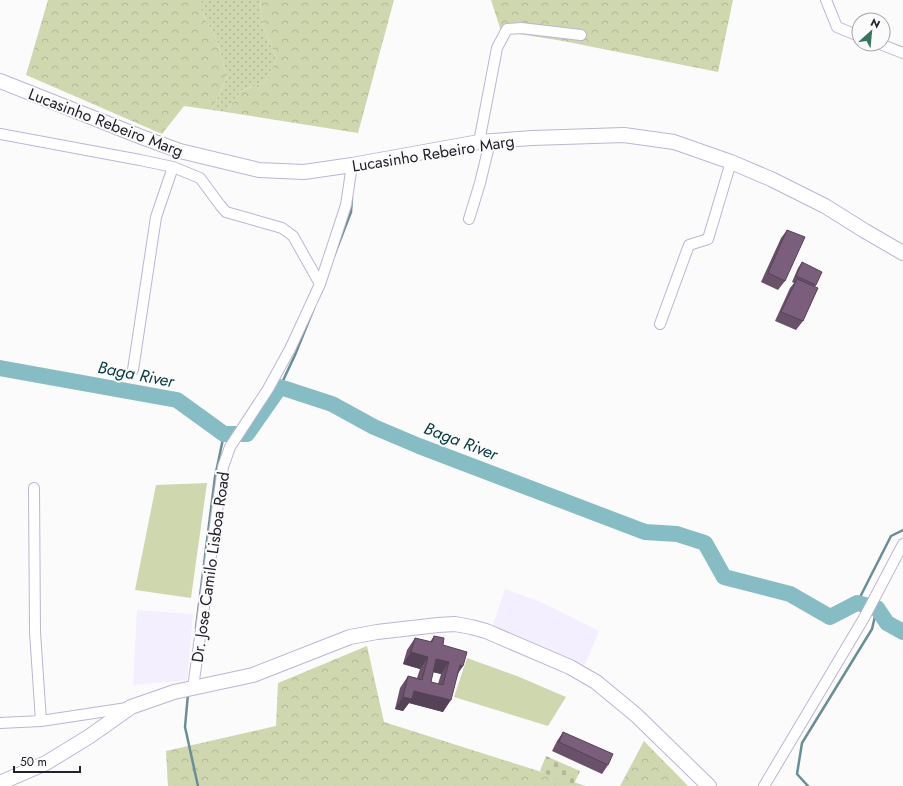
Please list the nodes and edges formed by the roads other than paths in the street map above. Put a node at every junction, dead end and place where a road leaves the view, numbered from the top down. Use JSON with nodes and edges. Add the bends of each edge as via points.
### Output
{"nodes":[{"id":1,"x":826,"y":0,"type":"edge"},
{"id":2,"x":851,"y":33,"type":"edge"},
{"id":3,"x":581,"y":35,"type":"dead end"},
{"id":4,"x":891,"y":48,"type":"edge"},
{"id":5,"x":903,"y":53,"type":"edge"},
{"id":6,"x":0,"y":81,"type":"edge"},
{"id":7,"x":0,"y":134,"type":"edge"},
{"id":8,"x":485,"y":142,"type":"junction"},
{"id":9,"x":731,"y":162,"type":"junction"},
{"id":10,"x":352,"y":165,"type":"junction"},
{"id":11,"x":172,"y":168,"type":"junction"},
{"id":12,"x":469,"y":219,"type":"dead end"},
{"id":13,"x":903,"y":253,"type":"edge"},
{"id":14,"x":320,"y":284,"type":"junction"},
{"id":15,"x":660,"y":324,"type":"dead end"},
{"id":16,"x":133,"y":370,"type":"dead end"},
{"id":17,"x":34,"y":488,"type":"dead end"},
{"id":18,"x":903,"y":544,"type":"edge"},
{"id":19,"x":190,"y":688,"type":"junction"},
{"id":20,"x":131,"y":707,"type":"junction"},
{"id":21,"x":41,"y":721,"type":"junction"},
{"id":22,"x":0,"y":723,"type":"edge"},
{"id":23,"x":0,"y":783,"type":"edge"},
{"id":24,"x":709,"y":786,"type":"edge"},
{"id":25,"x":764,"y":786,"type":"edge"}],
"edges":[{"from":1,"to":2,"type":"street","via":[[837,27]]},
{"from":3,"to":8,"type":"street","via":[[521,28],[506,30],[497,48]]},
{"from":4,"to":5,"type":"street"},
{"from":6,"to":10,"type":"street","name":"Lucasinho Rebeiro Marg","via":[[180,151],[259,170],[304,172]]},
{"from":7,"to":11,"type":"street"},
{"from":8,"to":9,"type":"street","name":"Lucasinho Rebeiro Marg","via":[[624,135],[674,142]]},
{"from":8,"to":10,"type":"street","name":"Lucasinho Rebeiro Marg"},
{"from":8,"to":12,"type":"street","via":[[480,183]]},
{"from":9,"to":13,"type":"street","name":"Lucasinho Rebeiro Marg","via":[[825,206]]},
{"from":9,"to":15,"type":"street","via":[[708,239],[689,245]]},
{"from":10,"to":14,"type":"street","name":"Dr. Jose Camilo Lisboa Road","via":[[346,205]]},
{"from":11,"to":14,"type":"street","via":[[200,178],[226,212],[282,228],[293,236]]},
{"from":11,"to":16,"type":"street","via":[[156,217]]},
{"from":14,"to":19,"type":"street","name":"Dr. Jose Camilo Lisboa Road","via":[[290,349],[268,389],[230,447],[223,467]]},
{"from":17,"to":21,"type":"street","via":[[36,632]]},
{"from":18,"to":25,"type":"street","via":[[864,618]]},
{"from":19,"to":20,"type":"street"},
{"from":19,"to":24,"type":"street","via":[[254,675],[350,637],[438,625],[455,624],[471,627],[570,667],[596,682],[636,715]]},
{"from":20,"to":21,"type":"street"},
{"from":20,"to":23,"type":"street","via":[[46,763]]},
{"from":21,"to":22,"type":"street"}]}
